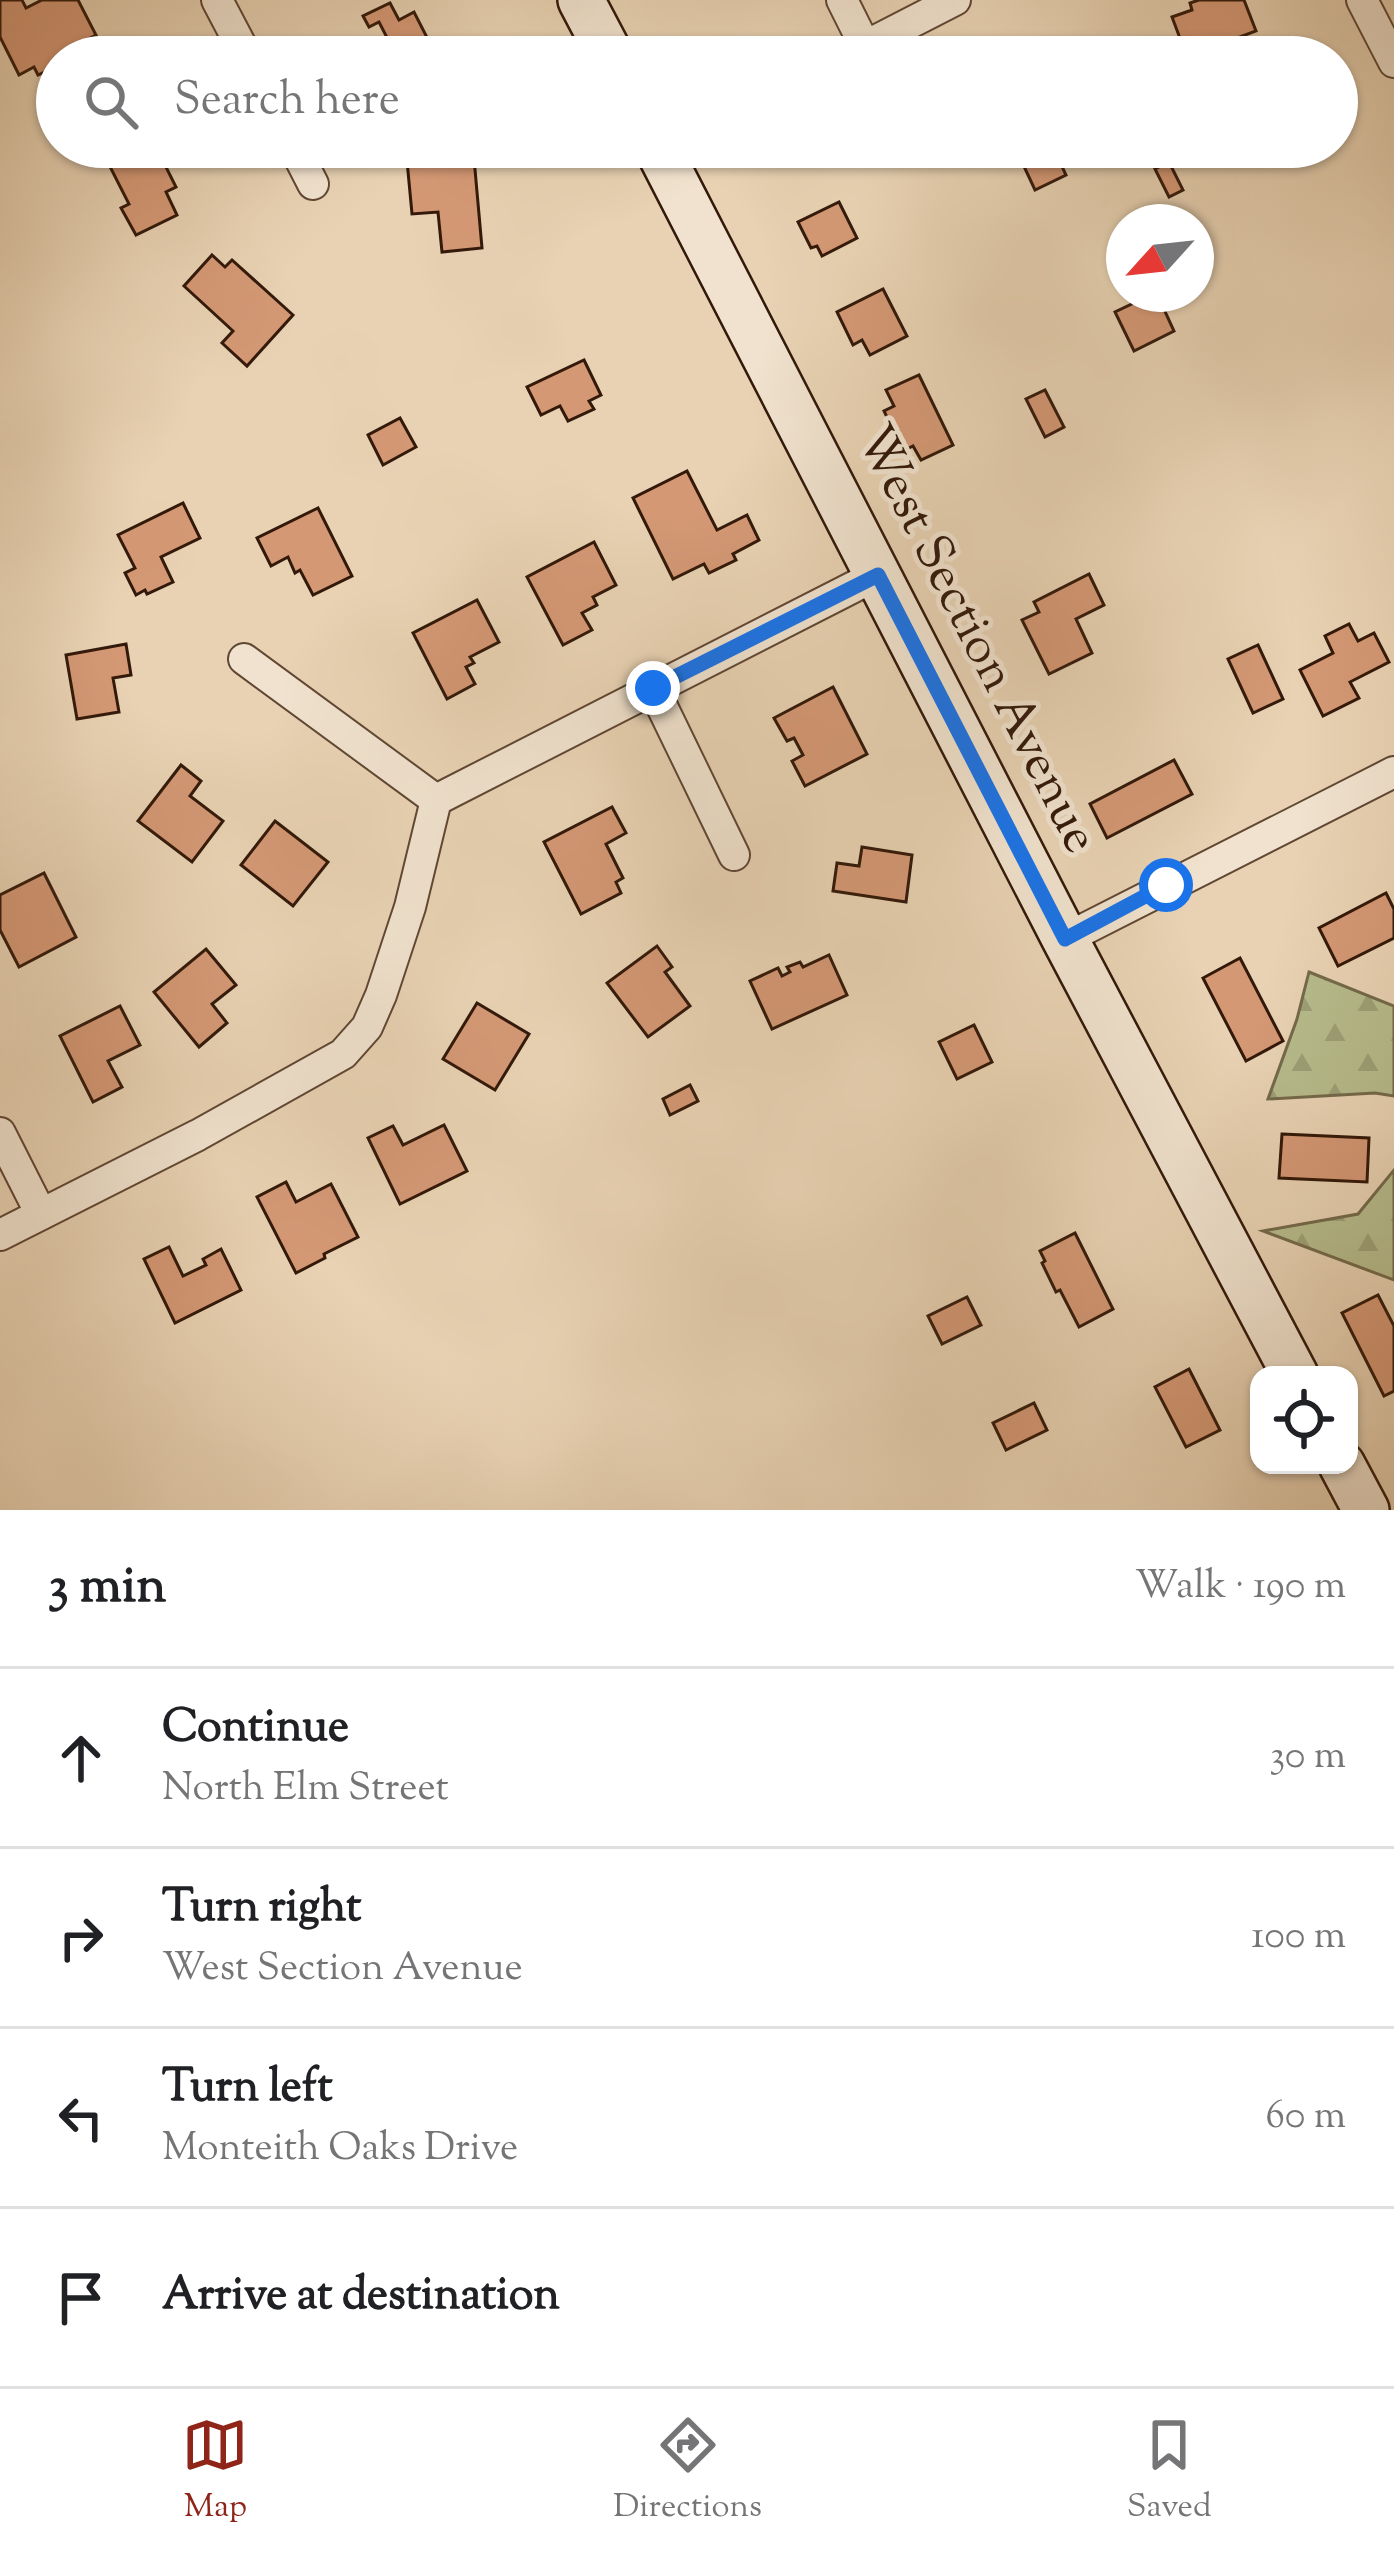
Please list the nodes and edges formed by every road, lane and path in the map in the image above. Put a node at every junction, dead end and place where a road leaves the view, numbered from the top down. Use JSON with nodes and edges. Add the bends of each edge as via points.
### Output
{"nodes":[{"id":1,"x":217,"y":0,"type":"edge"},
{"id":2,"x":581,"y":0,"type":"edge"},
{"id":3,"x":842,"y":0,"type":"edge"},
{"id":4,"x":955,"y":0,"type":"edge"},
{"id":5,"x":1362,"y":0,"type":"edge"},
{"id":6,"x":236,"y":36,"type":"edge"},
{"id":7,"x":599,"y":36,"type":"edge"},
{"id":8,"x":851,"y":36,"type":"edge"},
{"id":9,"x":886,"y":36,"type":"edge"},
{"id":10,"x":1394,"y":62,"type":"edge"},
{"id":11,"x":305,"y":168,"type":"edge"},
{"id":12,"x":671,"y":168,"type":"edge"},
{"id":13,"x":314,"y":184,"type":"dead end"},
{"id":14,"x":878,"y":575,"type":"junction"},
{"id":15,"x":244,"y":659,"type":"dead end"},
{"id":16,"x":653,"y":688,"type":"junction"},
{"id":17,"x":1394,"y":772,"type":"edge"},
{"id":18,"x":436,"y":800,"type":"junction"},
{"id":19,"x":734,"y":855,"type":"dead end"},
{"id":20,"x":1065,"y":939,"type":"junction"},
{"id":21,"x":0,"y":1133,"type":"edge"},
{"id":22,"x":41,"y":1214,"type":"junction"},
{"id":23,"x":0,"y":1235,"type":"edge"},
{"id":24,"x":1290,"y":1366,"type":"edge"},
{"id":25,"x":1347,"y":1474,"type":"edge"},
{"id":26,"x":1366,"y":1510,"type":"edge"}],
"edges":[{"from":1,"to":6,"type":"street"},
{"from":2,"to":7,"type":"street"},
{"from":3,"to":8,"type":"street"},
{"from":4,"to":9,"type":"street"},
{"from":5,"to":10,"type":"street"},
{"from":11,"to":13,"type":"street"},
{"from":12,"to":14,"type":"street","name":"West Section Avenue"},
{"from":14,"to":16,"type":"street"},
{"from":14,"to":20,"type":"street","name":"West Section Avenue"},
{"from":15,"to":18,"type":"street"},
{"from":16,"to":18,"type":"street"},
{"from":16,"to":19,"type":"street"},
{"from":17,"to":20,"type":"street"},
{"from":18,"to":22,"type":"street","via":[[381,995],[343,1054]]},
{"from":20,"to":24,"type":"street","name":"West Section Avenue"},
{"from":21,"to":22,"type":"street"},
{"from":22,"to":23,"type":"street"},
{"from":25,"to":26,"type":"street"}]}
